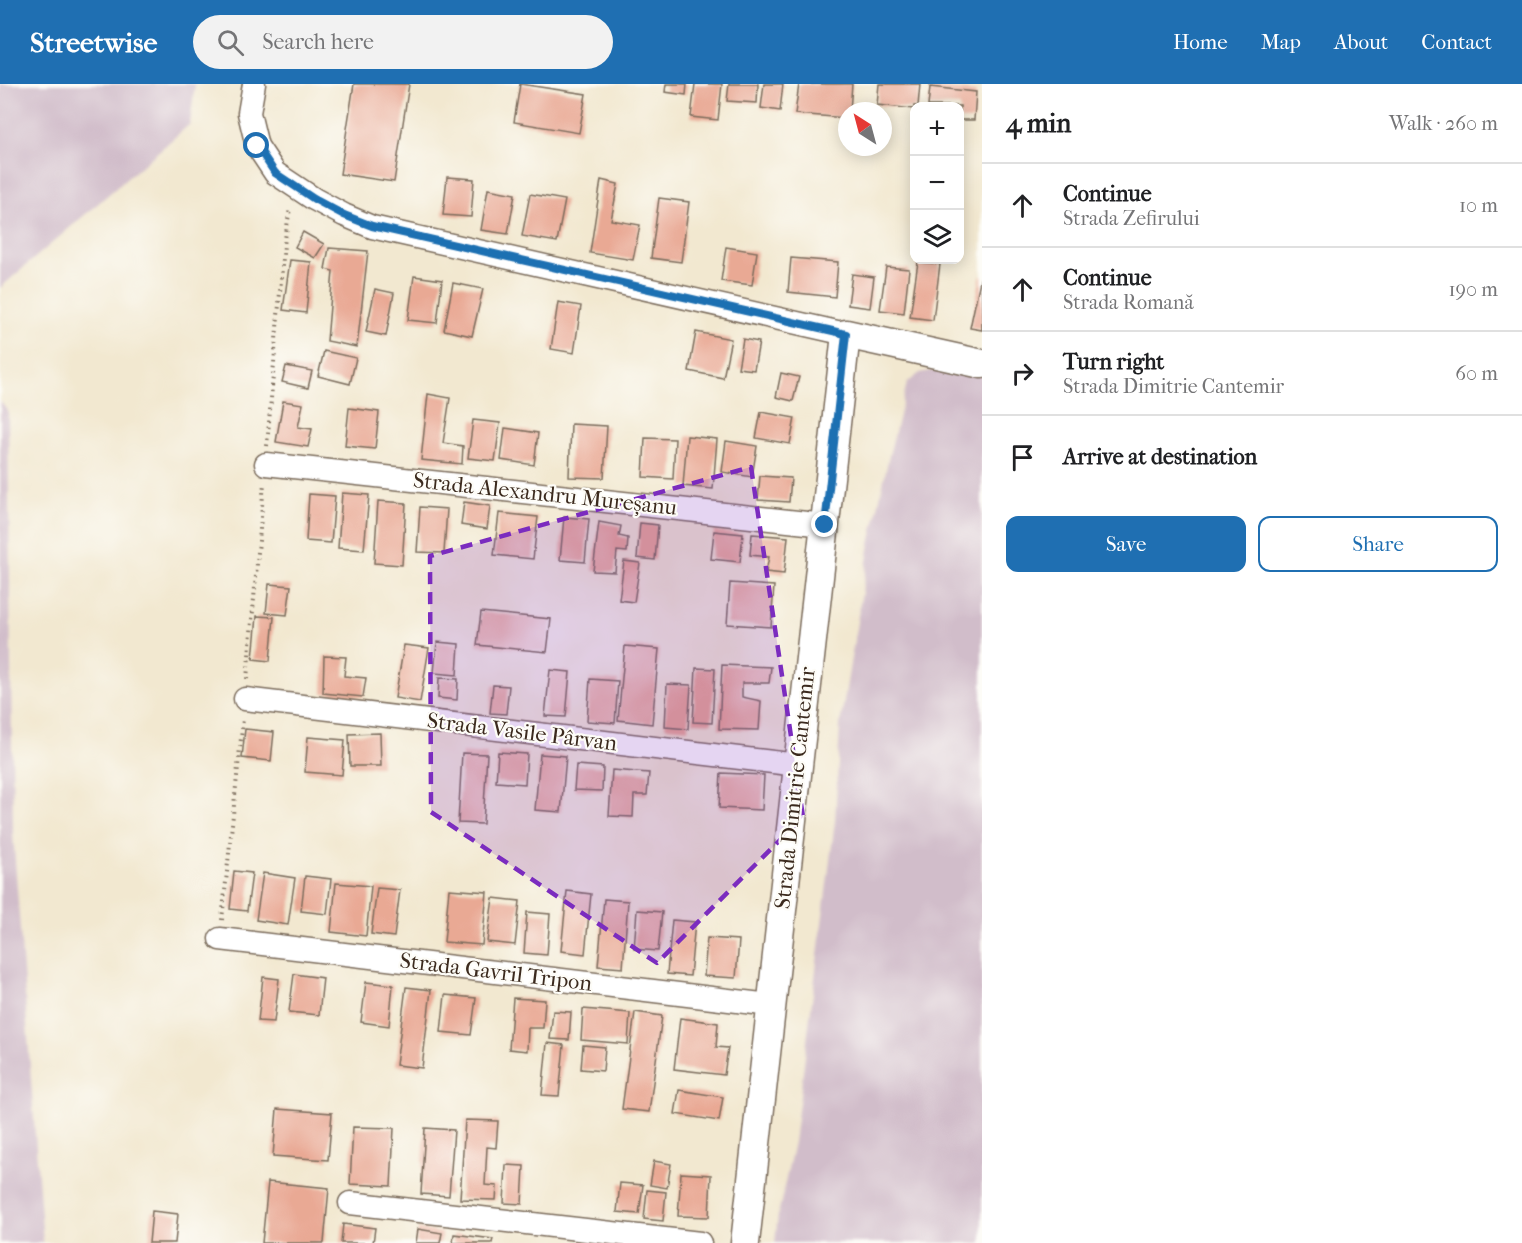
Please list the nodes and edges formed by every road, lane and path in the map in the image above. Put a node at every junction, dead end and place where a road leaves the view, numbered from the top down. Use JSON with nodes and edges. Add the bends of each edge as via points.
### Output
{"nodes":[{"id":1,"x":254,"y":84,"type":"edge"},
{"id":2,"x":284,"y":179,"type":"junction"},
{"id":3,"x":846,"y":334,"type":"junction"},
{"id":4,"x":982,"y":364,"type":"edge"},
{"id":5,"x":266,"y":464,"type":"junction"},
{"id":6,"x":825,"y":525,"type":"junction"},
{"id":7,"x":245,"y":699,"type":"junction"},
{"id":8,"x":798,"y":765,"type":"junction"},
{"id":9,"x":220,"y":939,"type":"joint"},
{"id":10,"x":771,"y":1005,"type":"junction"},
{"id":11,"x":350,"y":1203,"type":"dead end"},
{"id":12,"x":700,"y":1243,"type":"edge"},
{"id":13,"x":745,"y":1243,"type":"edge"}],
"edges":[{"from":1,"to":2,"type":"street","via":[[249,113],[257,146]]},
{"from":2,"to":3,"type":"street","via":[[314,199],[372,226]]},
{"from":2,"to":5,"type":"path","via":[[284,245]]},
{"from":3,"to":4,"type":"street"},
{"from":3,"to":6,"type":"street","name":"Strada Dimitrie Cantemir"},
{"from":5,"to":6,"type":"street","name":"Strada Alexandru Mureșanu"},
{"from":5,"to":7,"type":"path"},
{"from":6,"to":8,"type":"street","name":"Strada Dimitrie Cantemir"},
{"from":7,"to":8,"type":"street","name":"Strada Vasile Pârvan"},
{"from":7,"to":9,"type":"path"},
{"from":8,"to":10,"type":"street","name":"Strada Dimitrie Cantemir"},
{"from":9,"to":10,"type":"street","name":"Strada Gavril Tripon"},
{"from":10,"to":13,"type":"street","name":"Strada Dimitrie Cantemir"},
{"from":11,"to":12,"type":"street"}]}
